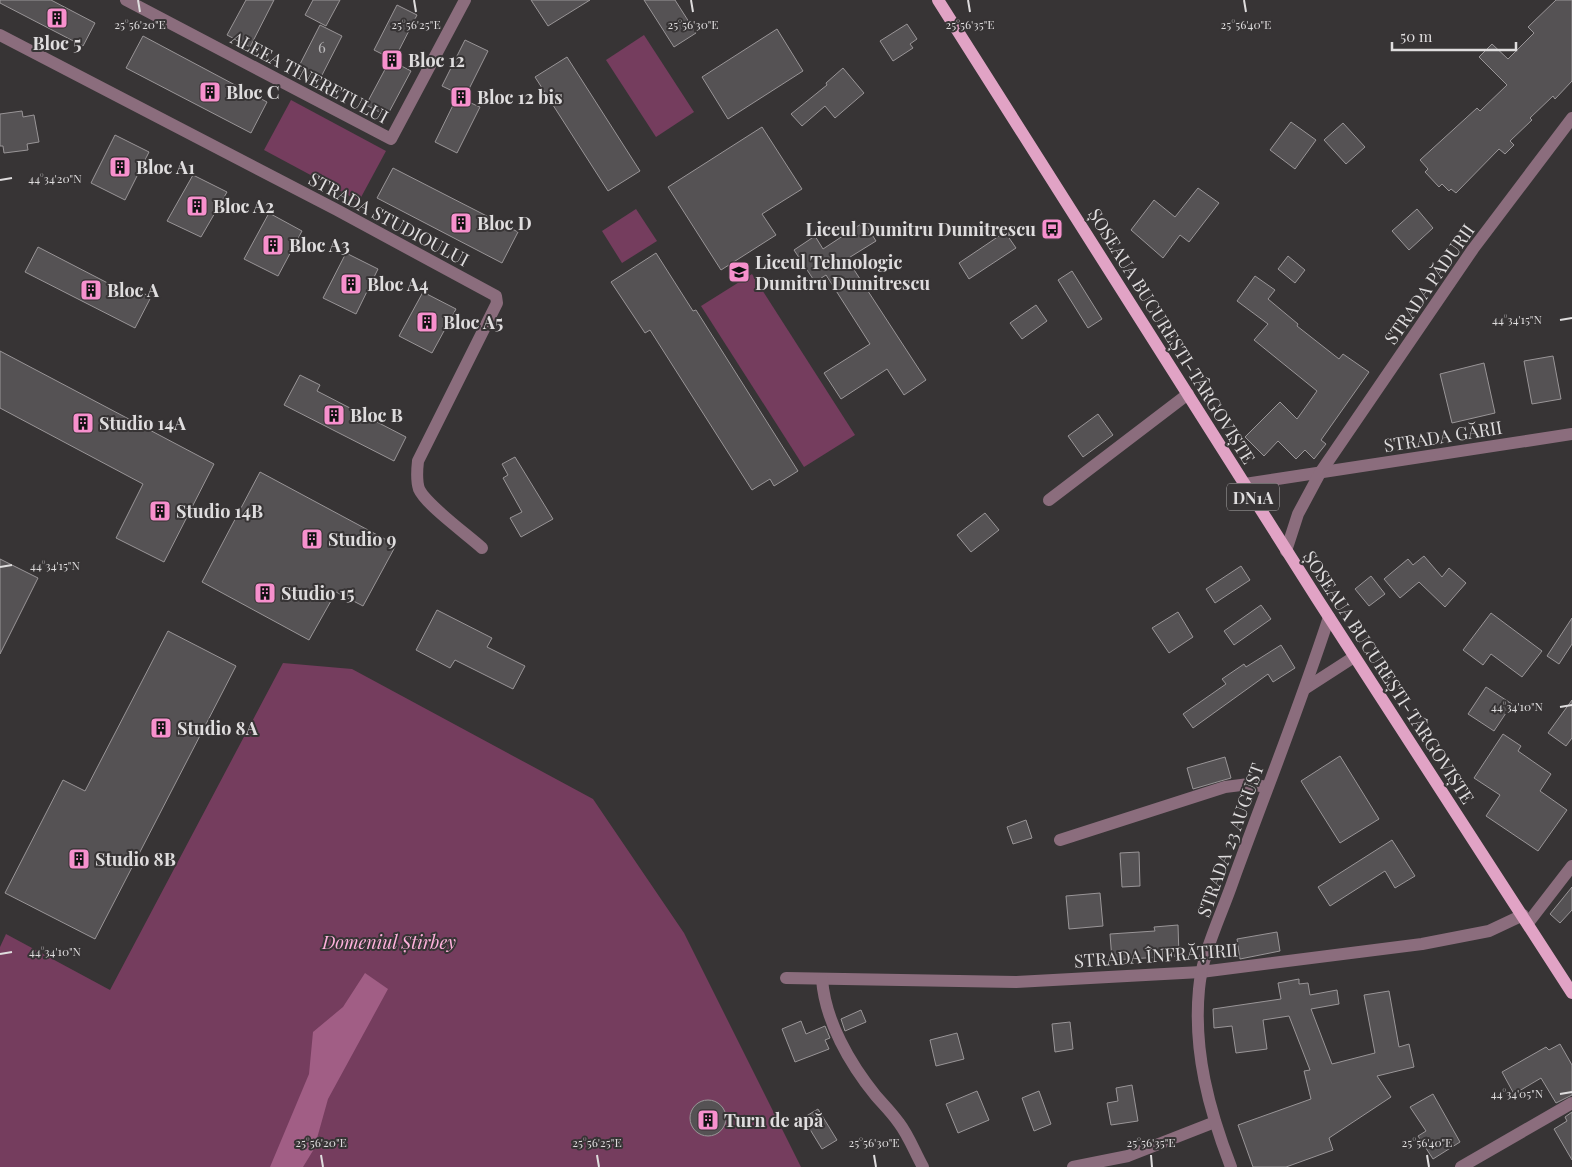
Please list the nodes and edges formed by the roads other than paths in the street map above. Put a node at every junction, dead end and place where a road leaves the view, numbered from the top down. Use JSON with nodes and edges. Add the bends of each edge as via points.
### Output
{"nodes":[{"id":1,"x":126,"y":0,"type":"edge"},
{"id":2,"x":464,"y":0,"type":"edge"},
{"id":3,"x":475,"y":0,"type":"edge"},
{"id":4,"x":938,"y":0,"type":"edge"},
{"id":5,"x":0,"y":35,"type":"edge"},
{"id":6,"x":1572,"y":118,"type":"edge"},
{"id":7,"x":1188,"y":394,"type":"junction"},
{"id":8,"x":1572,"y":434,"type":"edge"},
{"id":9,"x":1320,"y":473,"type":"junction"},
{"id":10,"x":1245,"y":484,"type":"junction"},
{"id":11,"x":1049,"y":500,"type":"dead end"},
{"id":12,"x":482,"y":548,"type":"dead end"},
{"id":13,"x":1286,"y":551,"type":"junction"},
{"id":14,"x":1328,"y":617,"type":"junction"},
{"id":15,"x":1354,"y":657,"type":"junction"},
{"id":16,"x":1306,"y":688,"type":"junction"},
{"id":17,"x":1267,"y":787,"type":"junction"},
{"id":18,"x":1060,"y":840,"type":"dead end"},
{"id":19,"x":1572,"y":866,"type":"edge"},
{"id":20,"x":1526,"y":919,"type":"junction"},
{"id":21,"x":1201,"y":972,"type":"junction"},
{"id":22,"x":786,"y":978,"type":"dead end"},
{"id":23,"x":822,"y":979,"type":"junction"},
{"id":24,"x":1572,"y":993,"type":"edge"},
{"id":25,"x":1572,"y":1103,"type":"edge"},
{"id":26,"x":1215,"y":1122,"type":"junction"},
{"id":27,"x":923,"y":1167,"type":"edge"},
{"id":28,"x":1074,"y":1167,"type":"edge"},
{"id":29,"x":1231,"y":1167,"type":"edge"},
{"id":30,"x":1460,"y":1167,"type":"edge"}],
"edges":[{"from":1,"to":2,"type":"street","name":"ALEEA TINERETULUI","via":[[391,140]]},
{"from":2,"to":3,"type":"street"},
{"from":4,"to":7,"type":"main road","name":"ȘOSEAUA BUCUREȘTI-TÂRGOVIȘTE","number":"DN1A"},
{"from":5,"to":12,"type":"street","name":"STRADA STUDIOULUI","via":[[496,296],[497,303],[418,462],[416,475],[419,489],[427,500]]},
{"from":6,"to":9,"type":"street","name":"STRADA PĂDURII","via":[[1473,250]]},
{"from":7,"to":10,"type":"main road","name":"ȘOSEAUA BUCUREȘTI-TÂRGOVIȘTE","number":"DN1A"},
{"from":7,"to":11,"type":"street"},
{"from":8,"to":9,"type":"street","name":"STRADA GĂRII"},
{"from":9,"to":10,"type":"street","name":"STRADA GĂRII"},
{"from":9,"to":13,"type":"street","name":"STRADA PĂDURII","via":[[1298,514]]},
{"from":10,"to":13,"type":"main road","name":"ȘOSEAUA BUCUREȘTI-TÂRGOVIȘTE","number":"DN1A"},
{"from":13,"to":14,"type":"main road","name":"ȘOSEAUA BUCUREȘTI-TÂRGOVIȘTE","number":"DN1A"},
{"from":14,"to":15,"type":"main road","name":"ȘOSEAUA BUCUREȘTI-TÂRGOVIȘTE","number":"DN1A"},
{"from":14,"to":16,"type":"street","name":"STRADA 23 AUGUST"},
{"from":15,"to":16,"type":"street"},
{"from":15,"to":20,"type":"main road","name":"ȘOSEAUA BUCUREȘTI-TÂRGOVIȘTE","number":"DN1A"},
{"from":16,"to":17,"type":"street","name":"STRADA 23 AUGUST"},
{"from":17,"to":18,"type":"street","via":[[1249,784],[1225,787]]},
{"from":17,"to":21,"type":"street","name":"STRADA 23 AUGUST"},
{"from":19,"to":20,"type":"street","name":"STRADA ÎNFRĂȚIRII"},
{"from":20,"to":21,"type":"street","name":"STRADA ÎNFRĂȚIRII","via":[[1489,931],[1422,944]]},
{"from":20,"to":24,"type":"main road","name":"ȘOSEAUA BUCUREȘTI-TÂRGOVIȘTE","number":"DN1A"},
{"from":21,"to":23,"type":"street","name":"STRADA ÎNFRĂȚIRII","via":[[1016,982]]},
{"from":21,"to":26,"type":"street","name":"STRADA 23 AUGUST","via":[[1198,1004],[1201,1066]]},
{"from":22,"to":23,"type":"street","name":"STRADA ÎNFRĂȚIRII"},
{"from":23,"to":27,"type":"street","via":[[828,1014],[842,1042],[860,1075],[900,1124]]},
{"from":25,"to":30,"type":"street"},
{"from":26,"to":28,"type":"street","via":[[1128,1156]]},
{"from":26,"to":29,"type":"street","name":"STRADA 23 AUGUST"}]}
